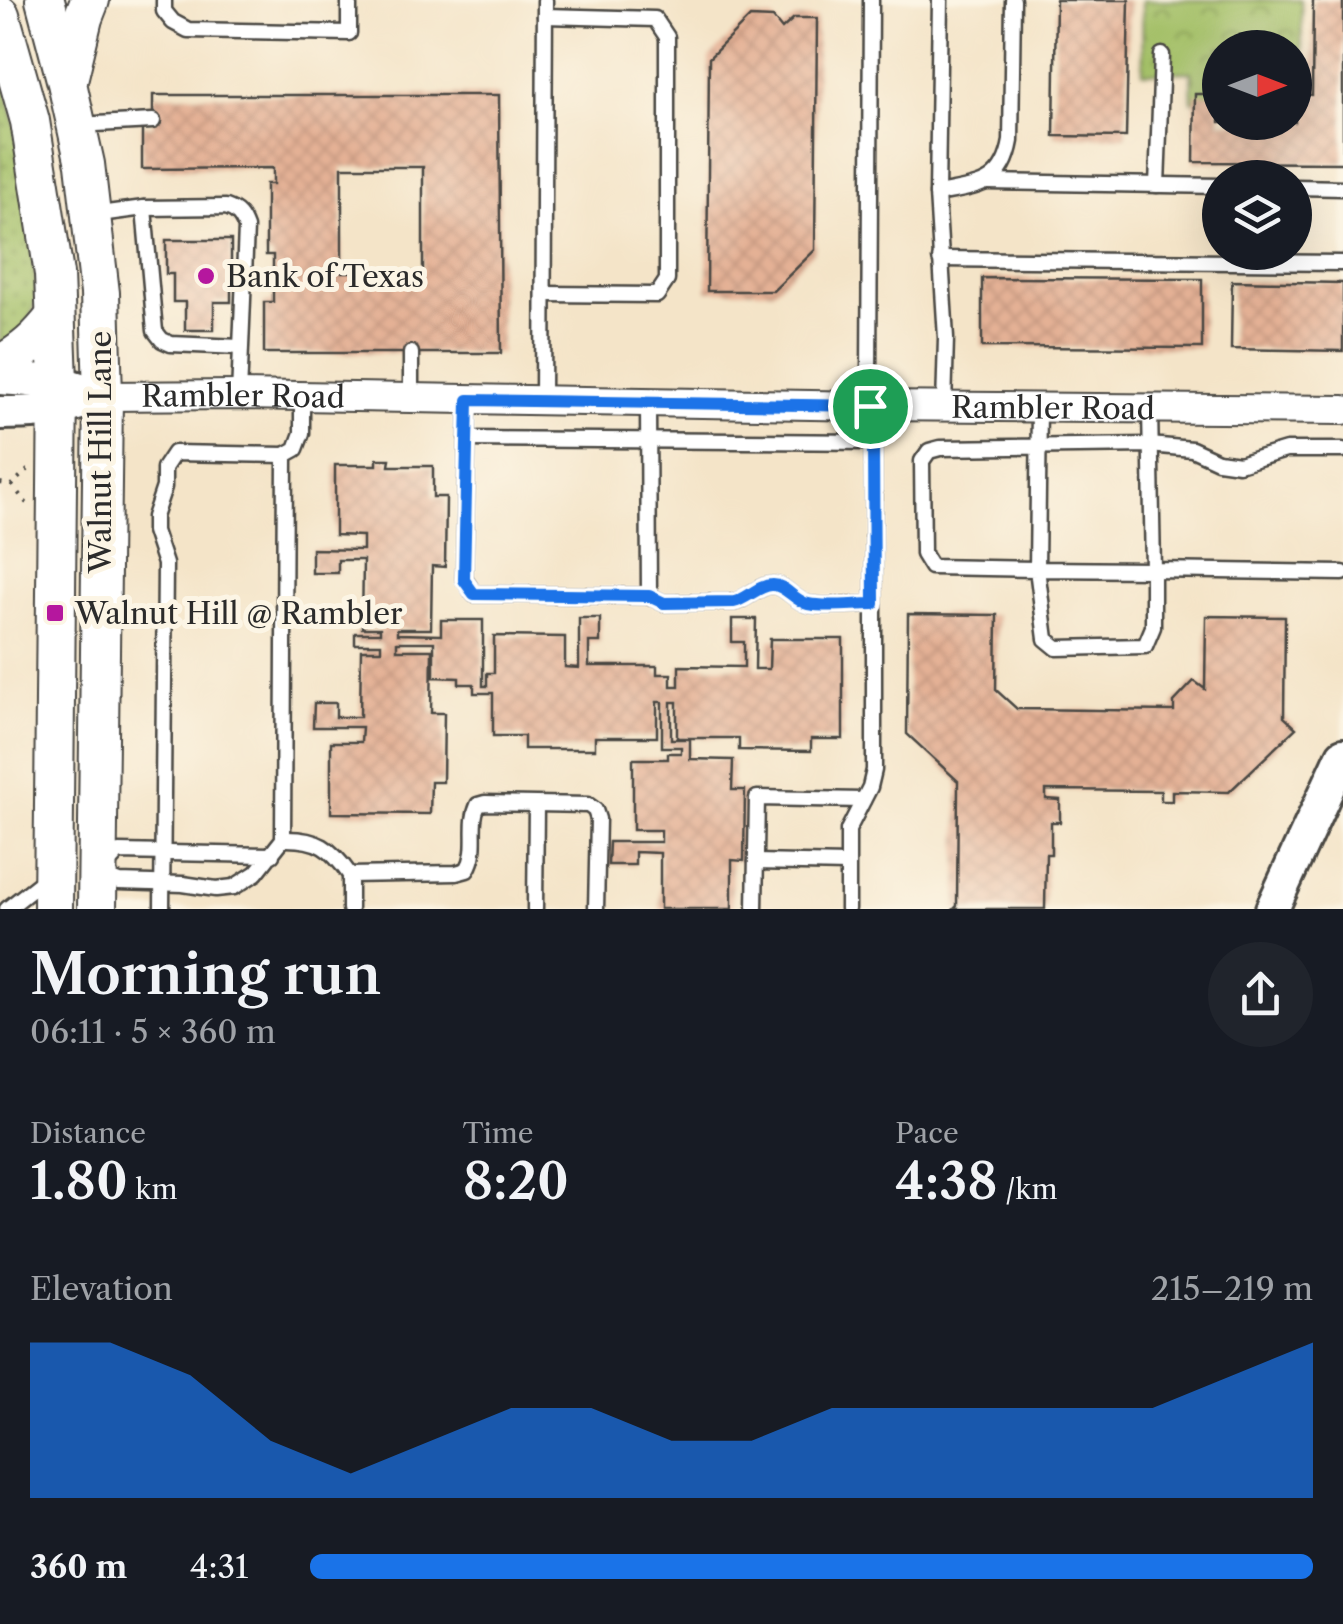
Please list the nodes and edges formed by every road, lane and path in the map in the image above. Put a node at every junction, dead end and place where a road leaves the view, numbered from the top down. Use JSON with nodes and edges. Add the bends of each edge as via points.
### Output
{"nodes":[{"id":1,"x":45,"y":0,"type":"edge"},
{"id":2,"x":90,"y":0,"type":"edge"},
{"id":3,"x":164,"y":0,"type":"edge"},
{"id":4,"x":349,"y":0,"type":"edge"},
{"id":5,"x":871,"y":0,"type":"edge"},
{"id":6,"x":940,"y":0,"type":"edge"},
{"id":7,"x":1013,"y":0,"type":"edge"},
{"id":8,"x":545,"y":8,"type":"edge"},
{"id":9,"x":0,"y":15,"type":"edge"},
{"id":10,"x":1162,"y":56,"type":"dead end"},
{"id":11,"x":67,"y":83,"type":"junction"},
{"id":12,"x":153,"y":121,"type":"dead end"},
{"id":13,"x":76,"y":125,"type":"junction"},
{"id":14,"x":988,"y":182,"type":"junction"},
{"id":15,"x":1157,"y":185,"type":"junction"},
{"id":16,"x":1202,"y":186,"type":"edge"},
{"id":17,"x":1312,"y":187,"type":"edge"},
{"id":18,"x":1343,"y":188,"type":"edge"},
{"id":19,"x":937,"y":194,"type":"junction"},
{"id":20,"x":144,"y":208,"type":"junction"},
{"id":21,"x":92,"y":215,"type":"junction"},
{"id":22,"x":940,"y":258,"type":"junction"},
{"id":23,"x":1343,"y":262,"type":"edge"},
{"id":24,"x":544,"y":294,"type":"junction"},
{"id":25,"x":55,"y":317,"type":"junction"},
{"id":26,"x":240,"y":347,"type":"junction"},
{"id":27,"x":411,"y":353,"type":"dead end"},
{"id":28,"x":0,"y":365,"type":"edge"},
{"id":29,"x":0,"y":378,"type":"edge"},
{"id":30,"x":58,"y":396,"type":"junction"},
{"id":31,"x":104,"y":396,"type":"junction"},
{"id":32,"x":239,"y":396,"type":"junction"},
{"id":33,"x":302,"y":397,"type":"junction"},
{"id":34,"x":411,"y":398,"type":"junction"},
{"id":35,"x":468,"y":400,"type":"junction"},
{"id":36,"x":544,"y":401,"type":"junction"},
{"id":37,"x":648,"y":402,"type":"junction"},
{"id":38,"x":870,"y":406,"type":"junction"},
{"id":39,"x":944,"y":407,"type":"junction"},
{"id":40,"x":1039,"y":408,"type":"junction"},
{"id":41,"x":1150,"y":408,"type":"junction"},
{"id":42,"x":1343,"y":410,"type":"edge"},
{"id":43,"x":0,"y":413,"type":"edge"},
{"id":44,"x":467,"y":439,"type":"junction"},
{"id":45,"x":648,"y":442,"type":"junction"},
{"id":46,"x":873,"y":442,"type":"junction"},
{"id":47,"x":1150,"y":446,"type":"junction"},
{"id":48,"x":1038,"y":448,"type":"junction"},
{"id":49,"x":1343,"y":450,"type":"edge"},
{"id":50,"x":285,"y":455,"type":"junction"},
{"id":51,"x":32,"y":467,"type":"dead end"},
{"id":52,"x":0,"y":484,"type":"edge"},
{"id":53,"x":12,"y":485,"type":"junction"},
{"id":54,"x":31,"y":508,"type":"dead end"},
{"id":55,"x":1037,"y":569,"type":"junction"},
{"id":56,"x":1153,"y":570,"type":"junction"},
{"id":57,"x":1343,"y":573,"type":"edge"},
{"id":58,"x":649,"y":596,"type":"junction"},
{"id":59,"x":874,"y":604,"type":"junction"},
{"id":60,"x":1343,"y":755,"type":"edge"},
{"id":61,"x":862,"y":800,"type":"junction"},
{"id":62,"x":536,"y":804,"type":"junction"},
{"id":63,"x":284,"y":839,"type":"junction"},
{"id":64,"x":164,"y":852,"type":"junction"},
{"id":65,"x":272,"y":854,"type":"junction"},
{"id":66,"x":756,"y":862,"type":"junction"},
{"id":67,"x":847,"y":864,"type":"junction"},
{"id":68,"x":350,"y":875,"type":"junction"},
{"id":69,"x":163,"y":883,"type":"junction"},
{"id":70,"x":53,"y":891,"type":"edge"},
{"id":71,"x":97,"y":892,"type":"edge"},
{"id":72,"x":7,"y":909,"type":"edge"},
{"id":73,"x":162,"y":909,"type":"edge"},
{"id":74,"x":350,"y":909,"type":"edge"},
{"id":75,"x":534,"y":909,"type":"edge"},
{"id":76,"x":596,"y":909,"type":"edge"},
{"id":77,"x":755,"y":909,"type":"edge"},
{"id":78,"x":848,"y":909,"type":"edge"},
{"id":79,"x":1272,"y":909,"type":"edge"}],
"edges":[{"from":1,"to":11,"type":"main road","name":"Walnut Hill Lane"},
{"from":2,"to":11,"type":"main road"},
{"from":3,"to":4,"type":"lane","via":[[172,22],[188,30],[349,33]]},
{"from":5,"to":38,"type":"lane"},
{"from":6,"to":19,"type":"lane"},
{"from":7,"to":14,"type":"lane","via":[[1008,159]]},
{"from":8,"to":24,"type":"lane"},
{"from":8,"to":24,"type":"lane","via":[[655,19],[667,37],[667,280],[658,295]]},
{"from":9,"to":25,"type":"main road","name":"Walnut Hill Lane","via":[[30,121]]},
{"from":10,"to":15,"type":"lane"},
{"from":11,"to":13,"type":"main road","name":"Walnut Hill Lane"},
{"from":12,"to":13,"type":"lane"},
{"from":13,"to":21,"type":"main road","name":"Walnut Hill Lane"},
{"from":14,"to":15,"type":"lane"},
{"from":14,"to":19,"type":"lane"},
{"from":15,"to":16,"type":"lane"},
{"from":17,"to":18,"type":"lane"},
{"from":19,"to":22,"type":"lane"},
{"from":20,"to":21,"type":"lane"},
{"from":20,"to":26,"type":"lane","via":[[155,331],[171,344]]},
{"from":20,"to":26,"type":"lane","via":[[226,207],[242,217]]},
{"from":21,"to":31,"type":"main road","name":"Walnut Hill Lane"},
{"from":22,"to":23,"type":"lane"},
{"from":22,"to":39,"type":"lane"},
{"from":24,"to":36,"type":"lane"},
{"from":25,"to":28,"type":"main road","via":[[24,352]]},
{"from":25,"to":30,"type":"main road","name":"Walnut Hill Lane"},
{"from":26,"to":32,"type":"lane"},
{"from":27,"to":34,"type":"lane"},
{"from":29,"to":30,"type":"street","name":"Rambler Road"},
{"from":30,"to":31,"type":"street","name":"Rambler Road"},
{"from":30,"to":43,"type":"street","name":"Rambler Road","via":[[32,414]]},
{"from":30,"to":70,"type":"main road","name":"Walnut Hill Lane"},
{"from":31,"to":32,"type":"street","name":"Rambler Road"},
{"from":31,"to":71,"type":"main road","name":"Walnut Hill Lane"},
{"from":32,"to":33,"type":"street","name":"Rambler Road"},
{"from":33,"to":34,"type":"street","name":"Rambler Road"},
{"from":33,"to":50,"type":"lane","via":[[302,433],[296,449]]},
{"from":34,"to":35,"type":"street","name":"Rambler Road"},
{"from":35,"to":36,"type":"street","name":"Rambler Road"},
{"from":35,"to":44,"type":"lane"},
{"from":36,"to":37,"type":"street","name":"Rambler Road"},
{"from":37,"to":38,"type":"street","name":"Rambler Road"},
{"from":37,"to":45,"type":"lane"},
{"from":38,"to":39,"type":"street","name":"Rambler Road"},
{"from":38,"to":46,"type":"lane"},
{"from":39,"to":40,"type":"street","name":"Rambler Road"},
{"from":40,"to":41,"type":"street","name":"Rambler Road"},
{"from":40,"to":48,"type":"lane"},
{"from":41,"to":42,"type":"street","name":"Rambler Road"},
{"from":41,"to":47,"type":"lane"},
{"from":44,"to":45,"type":"lane"},
{"from":44,"to":58,"type":"lane","via":[[464,580],[474,594]]},
{"from":45,"to":46,"type":"lane"},
{"from":45,"to":58,"type":"lane"},
{"from":46,"to":59,"type":"lane"},
{"from":47,"to":48,"type":"lane"},
{"from":47,"to":49,"type":"lane","via":[[1192,449],[1239,464],[1286,450]]},
{"from":47,"to":56,"type":"lane"},
{"from":48,"to":55,"type":"lane"},
{"from":48,"to":55,"type":"lane","via":[[940,448],[922,462],[923,554],[931,567]]},
{"from":50,"to":63,"type":"lane"},
{"from":50,"to":64,"type":"lane","via":[[174,453],[164,468],[154,518],[165,564]]},
{"from":51,"to":53,"type":"path"},
{"from":52,"to":53,"type":"path"},
{"from":53,"to":54,"type":"path"},
{"from":55,"to":56,"type":"lane"},
{"from":55,"to":56,"type":"lane","via":[[1046,639],[1057,648],[1145,646],[1153,627]]},
{"from":56,"to":57,"type":"lane"},
{"from":58,"to":59,"type":"lane","via":[[664,603],[734,602],[772,584],[810,604]]},
{"from":59,"to":61,"type":"lane","via":[[874,770]]},
{"from":60,"to":79,"type":"street"},
{"from":61,"to":66,"type":"lane","via":[[757,798]]},
{"from":61,"to":67,"type":"lane","via":[[848,830]]},
{"from":62,"to":68,"type":"lane","via":[[478,805],[467,870]]},
{"from":62,"to":75,"type":"lane"},
{"from":62,"to":76,"type":"lane","via":[[588,804],[595,810]]},
{"from":63,"to":65,"type":"lane"},
{"from":63,"to":68,"type":"lane","via":[[319,843]]},
{"from":64,"to":65,"type":"lane"},
{"from":64,"to":69,"type":"lane"},
{"from":64,"to":71,"type":"lane","via":[[120,852]]},
{"from":65,"to":69,"type":"lane","via":[[234,887]]},
{"from":66,"to":67,"type":"lane"},
{"from":66,"to":77,"type":"lane"},
{"from":67,"to":78,"type":"lane"},
{"from":68,"to":74,"type":"lane"},
{"from":69,"to":71,"type":"lane","via":[[119,882]]},
{"from":69,"to":73,"type":"lane"},
{"from":70,"to":71,"type":"main road"},
{"from":70,"to":72,"type":"lane"}]}
